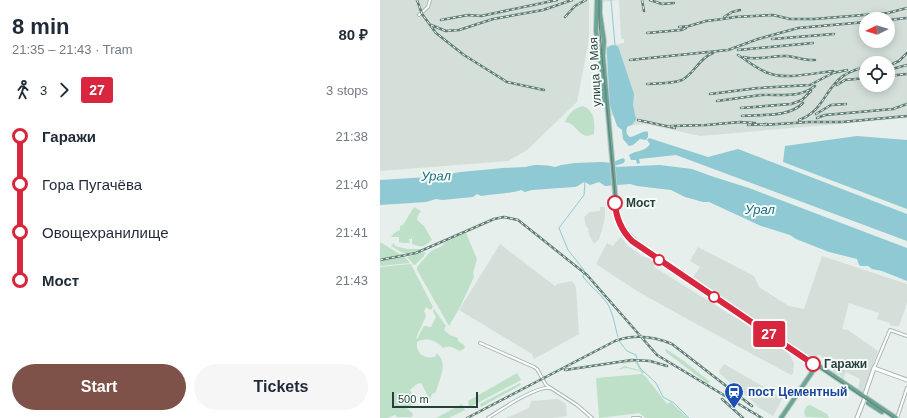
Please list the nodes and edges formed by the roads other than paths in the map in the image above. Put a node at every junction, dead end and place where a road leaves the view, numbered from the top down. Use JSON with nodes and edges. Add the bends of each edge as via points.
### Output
{"nodes":[{"id":1,"x":430,"y":0,"type":"edge"},
{"id":2,"x":598,"y":0,"type":"edge"},
{"id":3,"x":419,"y":15,"type":"dead end"},
{"id":4,"x":609,"y":141,"type":"junction"},
{"id":5,"x":907,"y":336,"type":"edge"},
{"id":6,"x":480,"y":343,"type":"dead end"},
{"id":7,"x":816,"y":366,"type":"junction"},
{"id":8,"x":874,"y":368,"type":"junction"},
{"id":9,"x":907,"y":380,"type":"edge"},
{"id":10,"x":551,"y":388,"type":"junction"},
{"id":11,"x":907,"y":388,"type":"edge"},
{"id":12,"x":864,"y":398,"type":"junction"},
{"id":13,"x":488,"y":418,"type":"edge"},
{"id":14,"x":592,"y":418,"type":"edge"},
{"id":15,"x":633,"y":418,"type":"edge"},
{"id":16,"x":640,"y":418,"type":"edge"},
{"id":17,"x":781,"y":418,"type":"edge"},
{"id":18,"x":857,"y":418,"type":"edge"},
{"id":19,"x":891,"y":418,"type":"edge"},
{"id":20,"x":896,"y":418,"type":"edge"}],
"edges":[{"from":1,"to":3,"type":"street","via":[[428,7]]},
{"from":2,"to":4,"type":"main road","name":"улица 9 Мая","via":[[604,41]]},
{"from":2,"to":4,"type":"main road","name":"улица 9 Мая","via":[[596,31]]},
{"from":4,"to":7,"type":"main road","via":[[617,220],[631,242]]},
{"from":5,"to":8,"type":"street","via":[[890,330]]},
{"from":6,"to":10,"type":"street","via":[[534,367]]},
{"from":7,"to":12,"type":"main road"},
{"from":7,"to":17,"type":"main road"},
{"from":8,"to":9,"type":"street"},
{"from":8,"to":12,"type":"street"},
{"from":10,"to":13,"type":"street","via":[[534,391]]},
{"from":10,"to":14,"type":"street"},
{"from":11,"to":20,"type":"street"},
{"from":12,"to":18,"type":"street"},
{"from":12,"to":19,"type":"main road"},
{"from":12,"to":20,"type":"main road"},
{"from":15,"to":16,"type":"street"}]}
